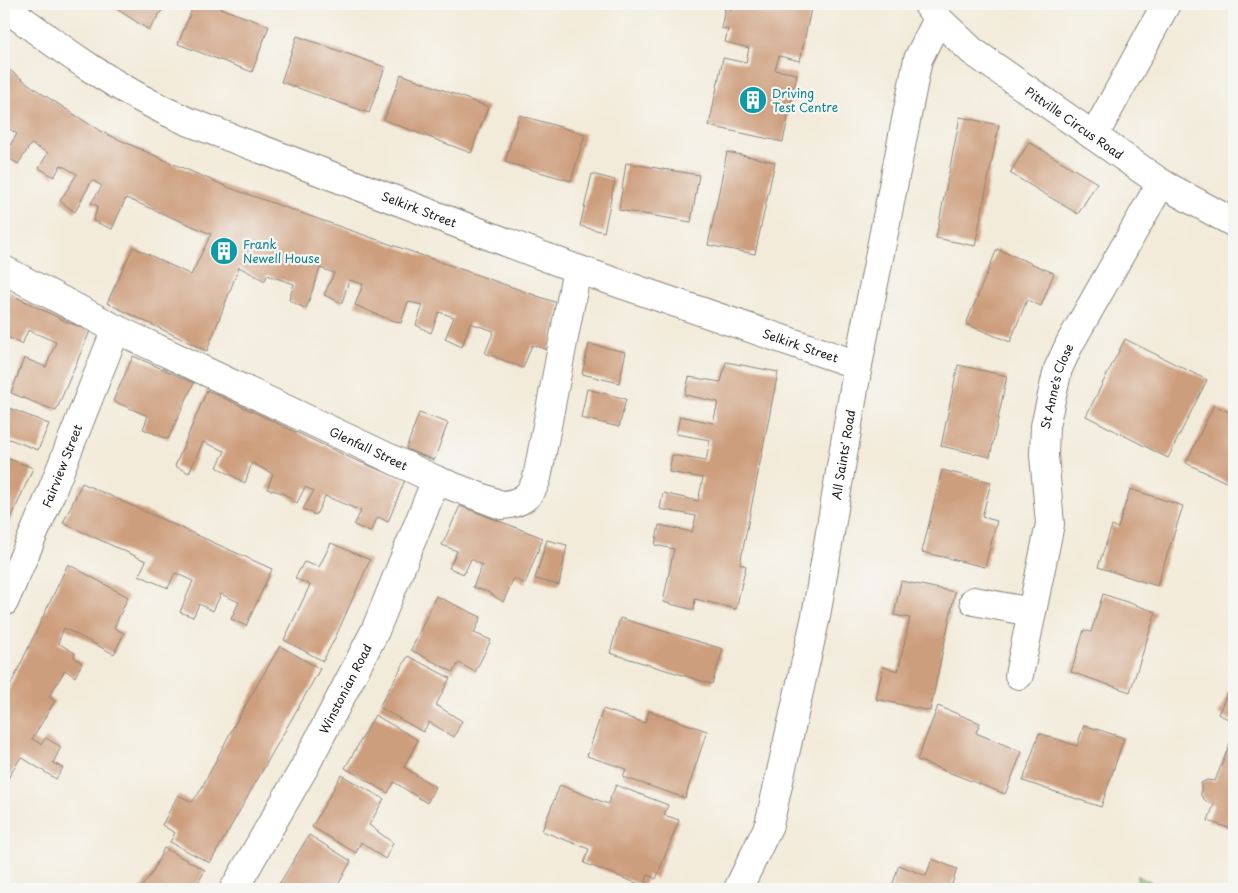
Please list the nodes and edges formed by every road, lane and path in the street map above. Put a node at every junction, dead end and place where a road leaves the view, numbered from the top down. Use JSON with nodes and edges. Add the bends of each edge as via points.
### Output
{"nodes":[{"id":1,"x":1166,"y":4,"type":"edge"},
{"id":2,"x":4,"y":6,"type":"edge"},
{"id":3,"x":932,"y":11,"type":"edge"},
{"id":4,"x":1094,"y":136,"type":"junction"},
{"id":5,"x":1161,"y":183,"type":"junction"},
{"id":6,"x":1234,"y":223,"type":"edge"},
{"id":7,"x":577,"y":269,"type":"junction"},
{"id":8,"x":4,"y":270,"type":"edge"},
{"id":9,"x":116,"y":329,"type":"junction"},
{"id":10,"x":858,"y":365,"type":"junction"},
{"id":11,"x":436,"y":480,"type":"junction"},
{"id":12,"x":974,"y":601,"type":"dead end"},
{"id":13,"x":4,"y":602,"type":"edge"},
{"id":14,"x":1031,"y":612,"type":"junction"},
{"id":15,"x":1019,"y":675,"type":"dead end"},
{"id":16,"x":234,"y":889,"type":"edge"},
{"id":17,"x":738,"y":889,"type":"edge"}],
"edges":[{"from":1,"to":4,"type":"street"},
{"from":2,"to":7,"type":"street","name":"Selkirk Street","via":[[100,75],[151,106]]},
{"from":3,"to":4,"type":"street","name":"Pittville Circus Road","via":[[972,51]]},
{"from":3,"to":10,"type":"street","name":"All Saints' Road","via":[[918,59]]},
{"from":4,"to":5,"type":"street","name":"Pittville Circus Road"},
{"from":5,"to":6,"type":"street","name":"Pittville Circus Road"},
{"from":5,"to":14,"type":"street","name":"St Anne's Close","via":[[1058,369],[1045,426],[1050,524]]},
{"from":7,"to":10,"type":"street","name":"Selkirk Street"},
{"from":7,"to":11,"type":"street","name":"Glenfall Street","via":[[537,478],[530,494],[513,504],[501,505]]},
{"from":8,"to":9,"type":"street","name":"Glenfall Street"},
{"from":9,"to":11,"type":"street","name":"Glenfall Street"},
{"from":9,"to":13,"type":"street","name":"Fairview Street"},
{"from":10,"to":17,"type":"street","name":"All Saints' Road","via":[[816,616],[769,825]]},
{"from":11,"to":16,"type":"street","name":"Winstonian Road","via":[[375,631],[304,768]]},
{"from":12,"to":14,"type":"street"},
{"from":14,"to":15,"type":"street","name":"St Anne's Close"}]}
